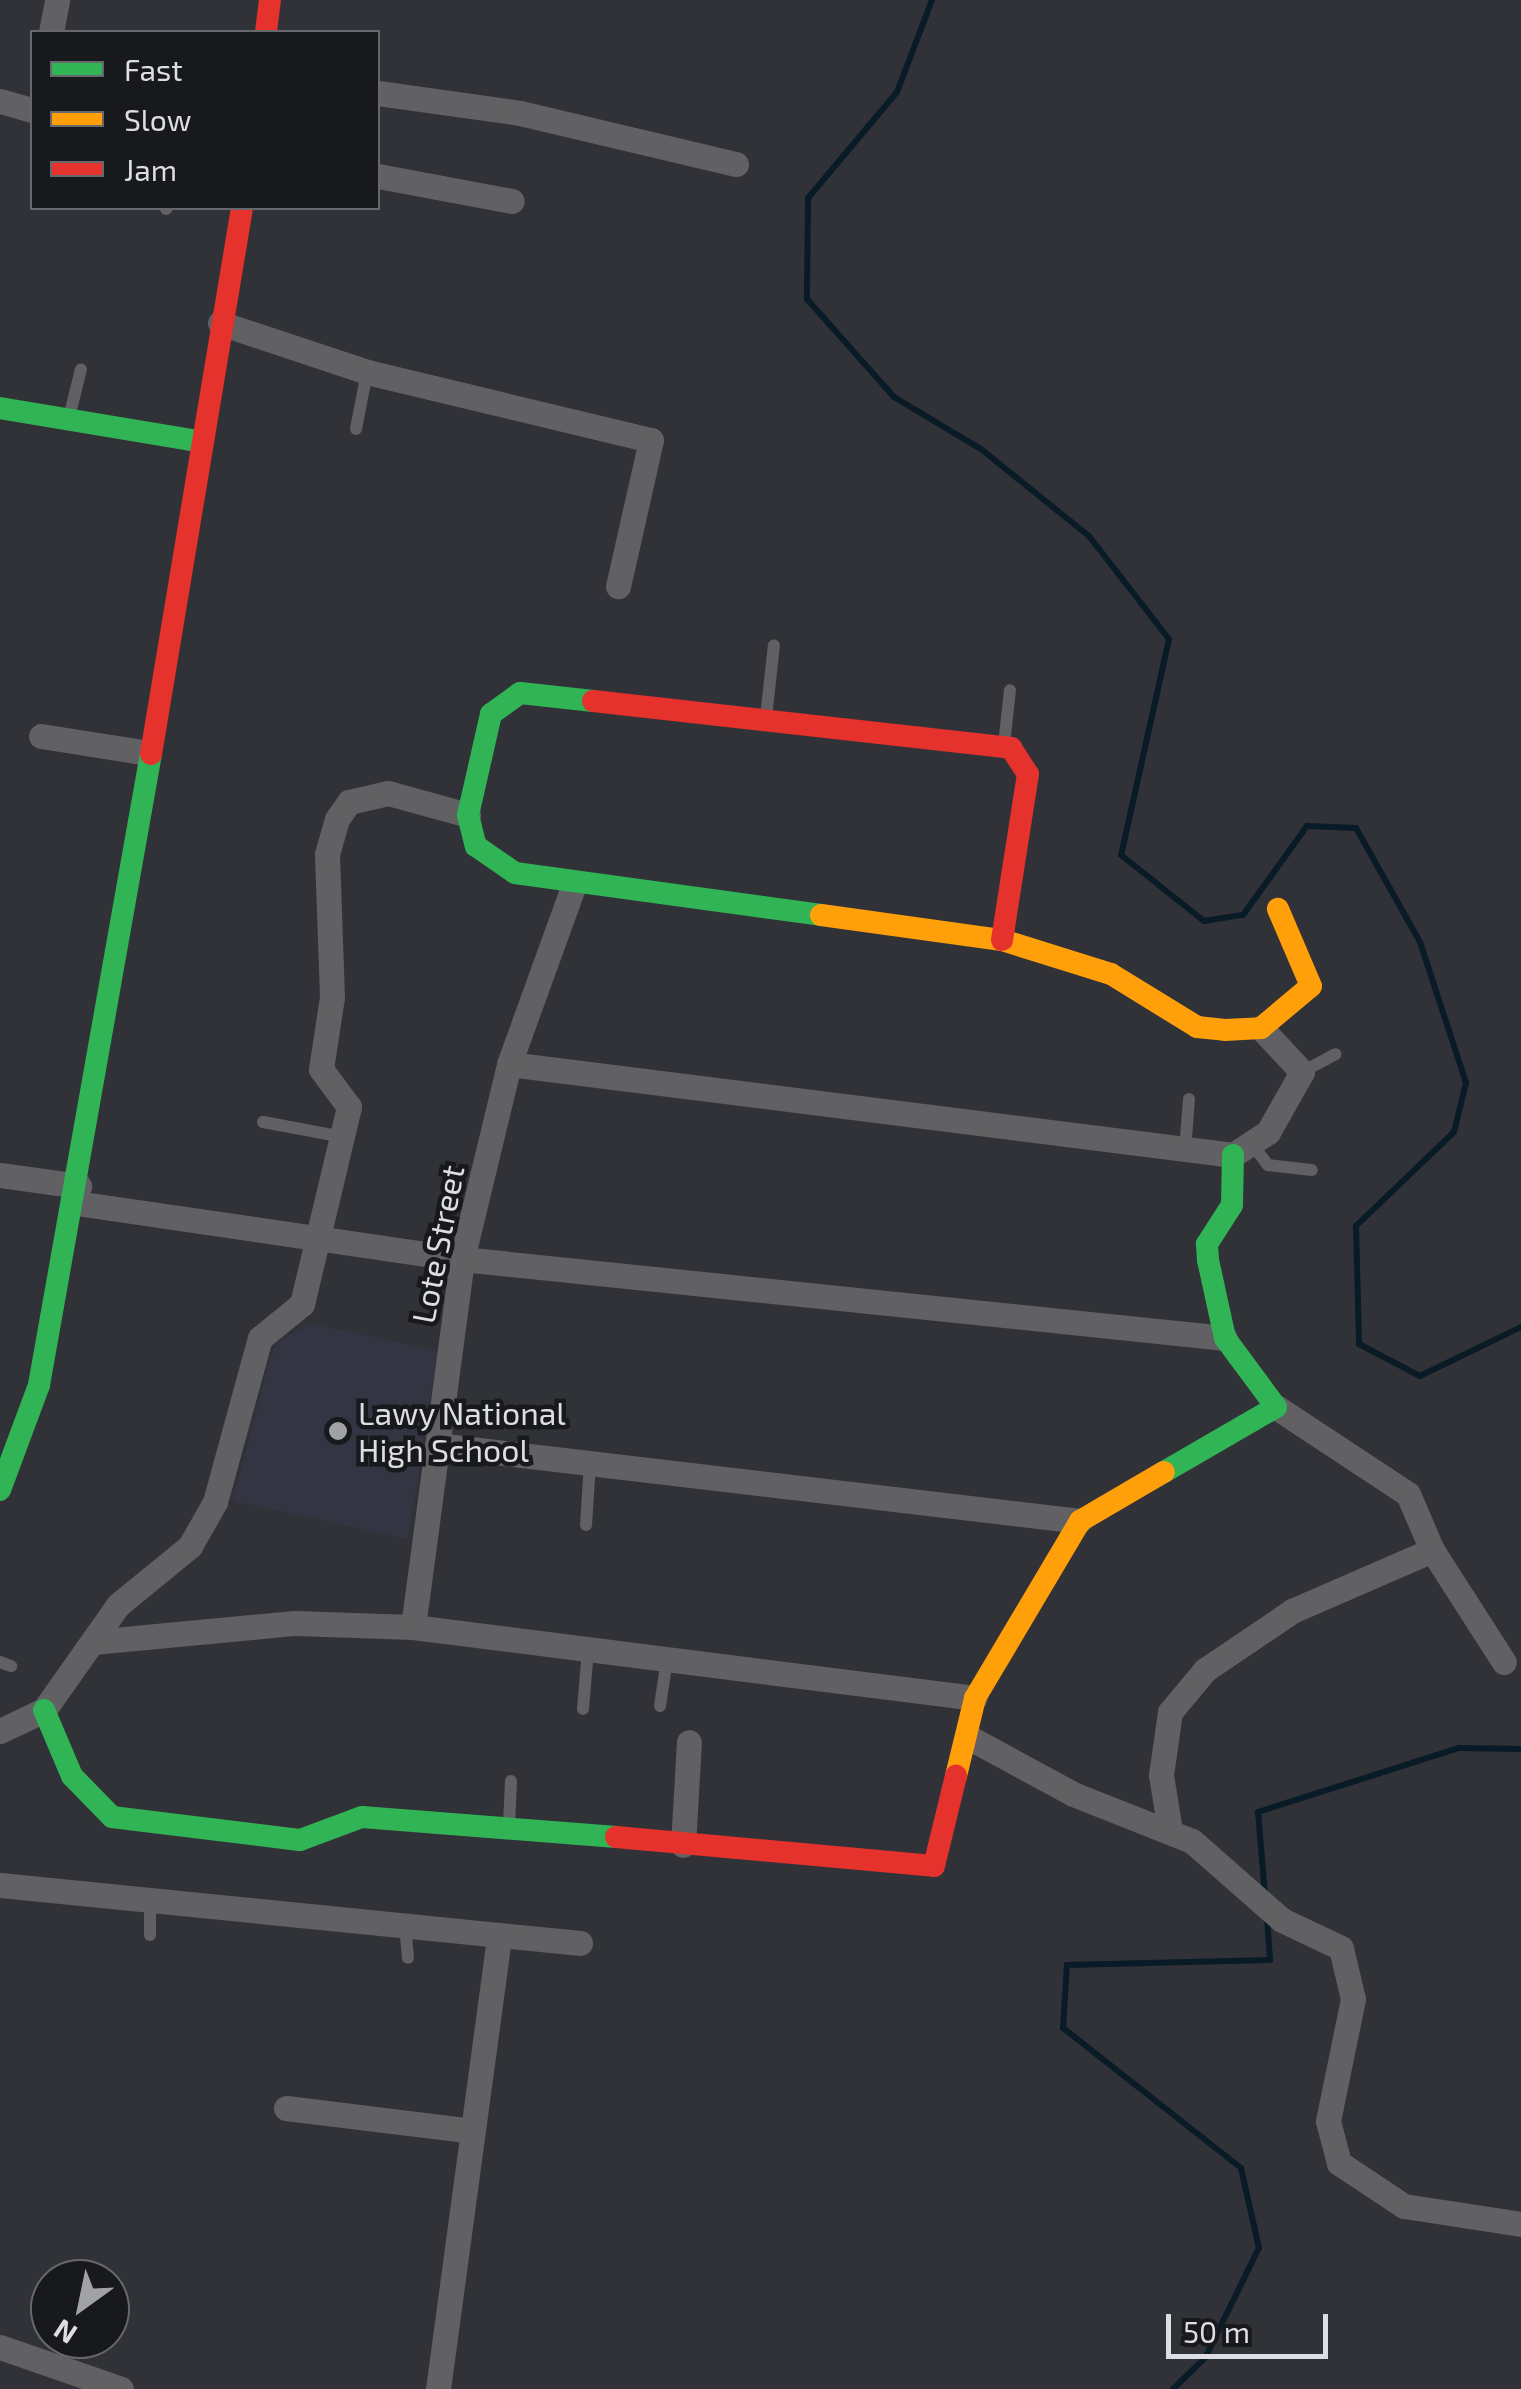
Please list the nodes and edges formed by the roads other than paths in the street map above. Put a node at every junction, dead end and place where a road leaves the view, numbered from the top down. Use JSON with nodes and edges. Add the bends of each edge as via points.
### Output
{"nodes":[{"id":1,"x":57,"y":0,"type":"edge"},
{"id":2,"x":270,"y":0,"type":"edge"},
{"id":3,"x":51,"y":30,"type":"edge"},
{"id":4,"x":266,"y":30,"type":"edge"},
{"id":5,"x":380,"y":93,"type":"edge"},
{"id":6,"x":0,"y":101,"type":"edge"},
{"id":7,"x":30,"y":109,"type":"edge"},
{"id":8,"x":736,"y":164,"type":"dead end"},
{"id":9,"x":380,"y":176,"type":"edge"},
{"id":10,"x":512,"y":201,"type":"dead end"},
{"id":11,"x":242,"y":210,"type":"edge"},
{"id":12,"x":220,"y":323,"type":"junction"},
{"id":13,"x":80,"y":369,"type":"dead end"},
{"id":14,"x":367,"y":372,"type":"junction"},
{"id":15,"x":0,"y":408,"type":"edge"},
{"id":16,"x":69,"y":420,"type":"junction"},
{"id":17,"x":356,"y":429,"type":"dead end"},
{"id":18,"x":198,"y":441,"type":"junction"},
{"id":19,"x":618,"y":586,"type":"dead end"},
{"id":20,"x":774,"y":645,"type":"dead end"},
{"id":21,"x":1010,"y":690,"type":"dead end"},
{"id":22,"x":766,"y":717,"type":"junction"},
{"id":23,"x":41,"y":736,"type":"dead end"},
{"id":24,"x":1004,"y":748,"type":"junction"},
{"id":25,"x":148,"y":753,"type":"junction"},
{"id":26,"x":468,"y":815,"type":"junction"},
{"id":27,"x":574,"y":884,"type":"junction"},
{"id":28,"x":1278,"y":908,"type":"dead end"},
{"id":29,"x":1002,"y":940,"type":"junction"},
{"id":30,"x":1262,"y":1028,"type":"junction"},
{"id":31,"x":1336,"y":1054,"type":"dead end"},
{"id":32,"x":510,"y":1064,"type":"junction"},
{"id":33,"x":1302,"y":1072,"type":"junction"},
{"id":34,"x":1189,"y":1099,"type":"dead end"},
{"id":35,"x":262,"y":1122,"type":"dead end"},
{"id":36,"x":345,"y":1138,"type":"junction"},
{"id":37,"x":1242,"y":1150,"type":"junction"},
{"id":38,"x":1185,"y":1151,"type":"junction"},
{"id":39,"x":1312,"y":1170,"type":"dead end"},
{"id":40,"x":0,"y":1175,"type":"edge"},
{"id":41,"x":77,"y":1194,"type":"junction"},
{"id":42,"x":316,"y":1241,"type":"junction"},
{"id":43,"x":462,"y":1259,"type":"junction"},
{"id":44,"x":1225,"y":1338,"type":"junction"},
{"id":45,"x":1276,"y":1407,"type":"junction"},
{"id":46,"x":438,"y":1444,"type":"junction"},
{"id":47,"x":590,"y":1460,"type":"junction"},
{"id":48,"x":2,"y":1477,"type":"edge"},
{"id":49,"x":1080,"y":1521,"type":"junction"},
{"id":50,"x":586,"y":1524,"type":"dead end"},
{"id":51,"x":1432,"y":1550,"type":"junction"},
{"id":52,"x":414,"y":1627,"type":"junction"},
{"id":53,"x":94,"y":1642,"type":"junction"},
{"id":54,"x":588,"y":1649,"type":"junction"},
{"id":55,"x":667,"y":1659,"type":"junction"},
{"id":56,"x":1504,"y":1662,"type":"dead end"},
{"id":57,"x":975,"y":1698,"type":"junction"},
{"id":58,"x":660,"y":1706,"type":"dead end"},
{"id":59,"x":583,"y":1708,"type":"dead end"},
{"id":60,"x":44,"y":1710,"type":"junction"},
{"id":61,"x":0,"y":1731,"type":"edge"},
{"id":62,"x":970,"y":1738,"type":"junction"},
{"id":63,"x":690,"y":1742,"type":"dead end"},
{"id":64,"x":511,"y":1782,"type":"dead end"},
{"id":65,"x":508,"y":1828,"type":"junction"},
{"id":66,"x":1170,"y":1831,"type":"junction"},
{"id":67,"x":683,"y":1845,"type":"junction"},
{"id":68,"x":0,"y":1884,"type":"edge"},
{"id":69,"x":150,"y":1900,"type":"junction"},
{"id":70,"x":404,"y":1924,"type":"junction"},
{"id":71,"x":150,"y":1935,"type":"dead end"},
{"id":72,"x":500,"y":1935,"type":"junction"},
{"id":73,"x":580,"y":1943,"type":"dead end"},
{"id":74,"x":408,"y":1958,"type":"dead end"},
{"id":75,"x":286,"y":2108,"type":"dead end"},
{"id":76,"x":473,"y":2131,"type":"junction"},
{"id":77,"x":1521,"y":2224,"type":"edge"},
{"id":78,"x":0,"y":2347,"type":"edge"},
{"id":79,"x":121,"y":2389,"type":"edge"},
{"id":80,"x":438,"y":2389,"type":"edge"}],
"edges":[{"from":1,"to":3,"type":"street"},
{"from":2,"to":4,"type":"street"},
{"from":5,"to":8,"type":"street","via":[[520,113]]},
{"from":6,"to":7,"type":"street"},
{"from":9,"to":10,"type":"street"},
{"from":11,"to":12,"type":"street"},
{"from":12,"to":14,"type":"street"},
{"from":12,"to":18,"type":"street"},
{"from":13,"to":16,"type":"lane"},
{"from":14,"to":17,"type":"lane"},
{"from":14,"to":19,"type":"street","via":[[651,440]]},
{"from":15,"to":16,"type":"street"},
{"from":16,"to":18,"type":"street"},
{"from":18,"to":25,"type":"street"},
{"from":20,"to":22,"type":"lane"},
{"from":21,"to":24,"type":"lane"},
{"from":22,"to":24,"type":"street"},
{"from":22,"to":26,"type":"street","via":[[510,694],[491,714]]},
{"from":23,"to":25,"type":"street"},
{"from":24,"to":29,"type":"street","via":[[1022,755],[1028,774]]},
{"from":25,"to":41,"type":"street"},
{"from":26,"to":27,"type":"street","via":[[476,846],[493,861]]},
{"from":26,"to":36,"type":"street","via":[[388,793],[348,802],[337,819],[327,854],[332,997],[321,1069],[348,1099]]},
{"from":27,"to":29,"type":"street"},
{"from":27,"to":32,"type":"street","name":"Lote Street"},
{"from":28,"to":30,"type":"street","via":[[1312,974],[1306,993]]},
{"from":29,"to":30,"type":"street","via":[[1111,974],[1197,1027]]},
{"from":30,"to":33,"type":"street"},
{"from":31,"to":33,"type":"lane"},
{"from":32,"to":38,"type":"street"},
{"from":32,"to":43,"type":"street","name":"Lote Street"},
{"from":33,"to":37,"type":"street"},
{"from":34,"to":38,"type":"lane"},
{"from":35,"to":36,"type":"lane"},
{"from":36,"to":42,"type":"street"},
{"from":37,"to":38,"type":"street"},
{"from":37,"to":39,"type":"lane","via":[[1268,1165]]},
{"from":37,"to":44,"type":"street","via":[[1232,1206],[1207,1244]]},
{"from":40,"to":41,"type":"street"},
{"from":41,"to":42,"type":"street"},
{"from":41,"to":48,"type":"street","via":[[39,1385]]},
{"from":42,"to":43,"type":"street"},
{"from":42,"to":53,"type":"street","via":[[302,1304],[260,1338],[206,1522],[172,1567],[118,1606]]},
{"from":43,"to":44,"type":"street"},
{"from":43,"to":46,"type":"street","name":"Lote Street"},
{"from":44,"to":45,"type":"street"},
{"from":45,"to":49,"type":"street"},
{"from":45,"to":51,"type":"street","via":[[1408,1494]]},
{"from":46,"to":47,"type":"street"},
{"from":46,"to":52,"type":"street","name":"Lote Street"},
{"from":47,"to":49,"type":"street"},
{"from":47,"to":50,"type":"lane"},
{"from":49,"to":57,"type":"street"},
{"from":51,"to":56,"type":"street"},
{"from":51,"to":66,"type":"street","via":[[1292,1611],[1187,1687],[1162,1739]]},
{"from":52,"to":53,"type":"street","via":[[295,1623]]},
{"from":52,"to":54,"type":"street"},
{"from":53,"to":60,"type":"street"},
{"from":54,"to":55,"type":"street"},
{"from":54,"to":59,"type":"lane"},
{"from":55,"to":57,"type":"street"},
{"from":55,"to":58,"type":"lane"},
{"from":57,"to":62,"type":"street"},
{"from":60,"to":61,"type":"street"},
{"from":60,"to":65,"type":"street","via":[[72,1776],[112,1817],[300,1840],[362,1817]]},
{"from":62,"to":66,"type":"street","via":[[1072,1794]]},
{"from":62,"to":67,"type":"street","via":[[934,1866]]},
{"from":63,"to":67,"type":"street"},
{"from":64,"to":65,"type":"lane"},
{"from":65,"to":67,"type":"street"},
{"from":66,"to":77,"type":"street","via":[[1282,1920],[1334,1942],[1350,1967],[1348,2050],[1328,2121],[1339,2162],[1404,2206]]},
{"from":68,"to":69,"type":"street"},
{"from":69,"to":70,"type":"street"},
{"from":69,"to":71,"type":"lane"},
{"from":70,"to":72,"type":"street"},
{"from":70,"to":74,"type":"lane"},
{"from":72,"to":73,"type":"street"},
{"from":72,"to":76,"type":"street"},
{"from":75,"to":76,"type":"street"},
{"from":76,"to":80,"type":"street"},
{"from":78,"to":79,"type":"street"}]}
